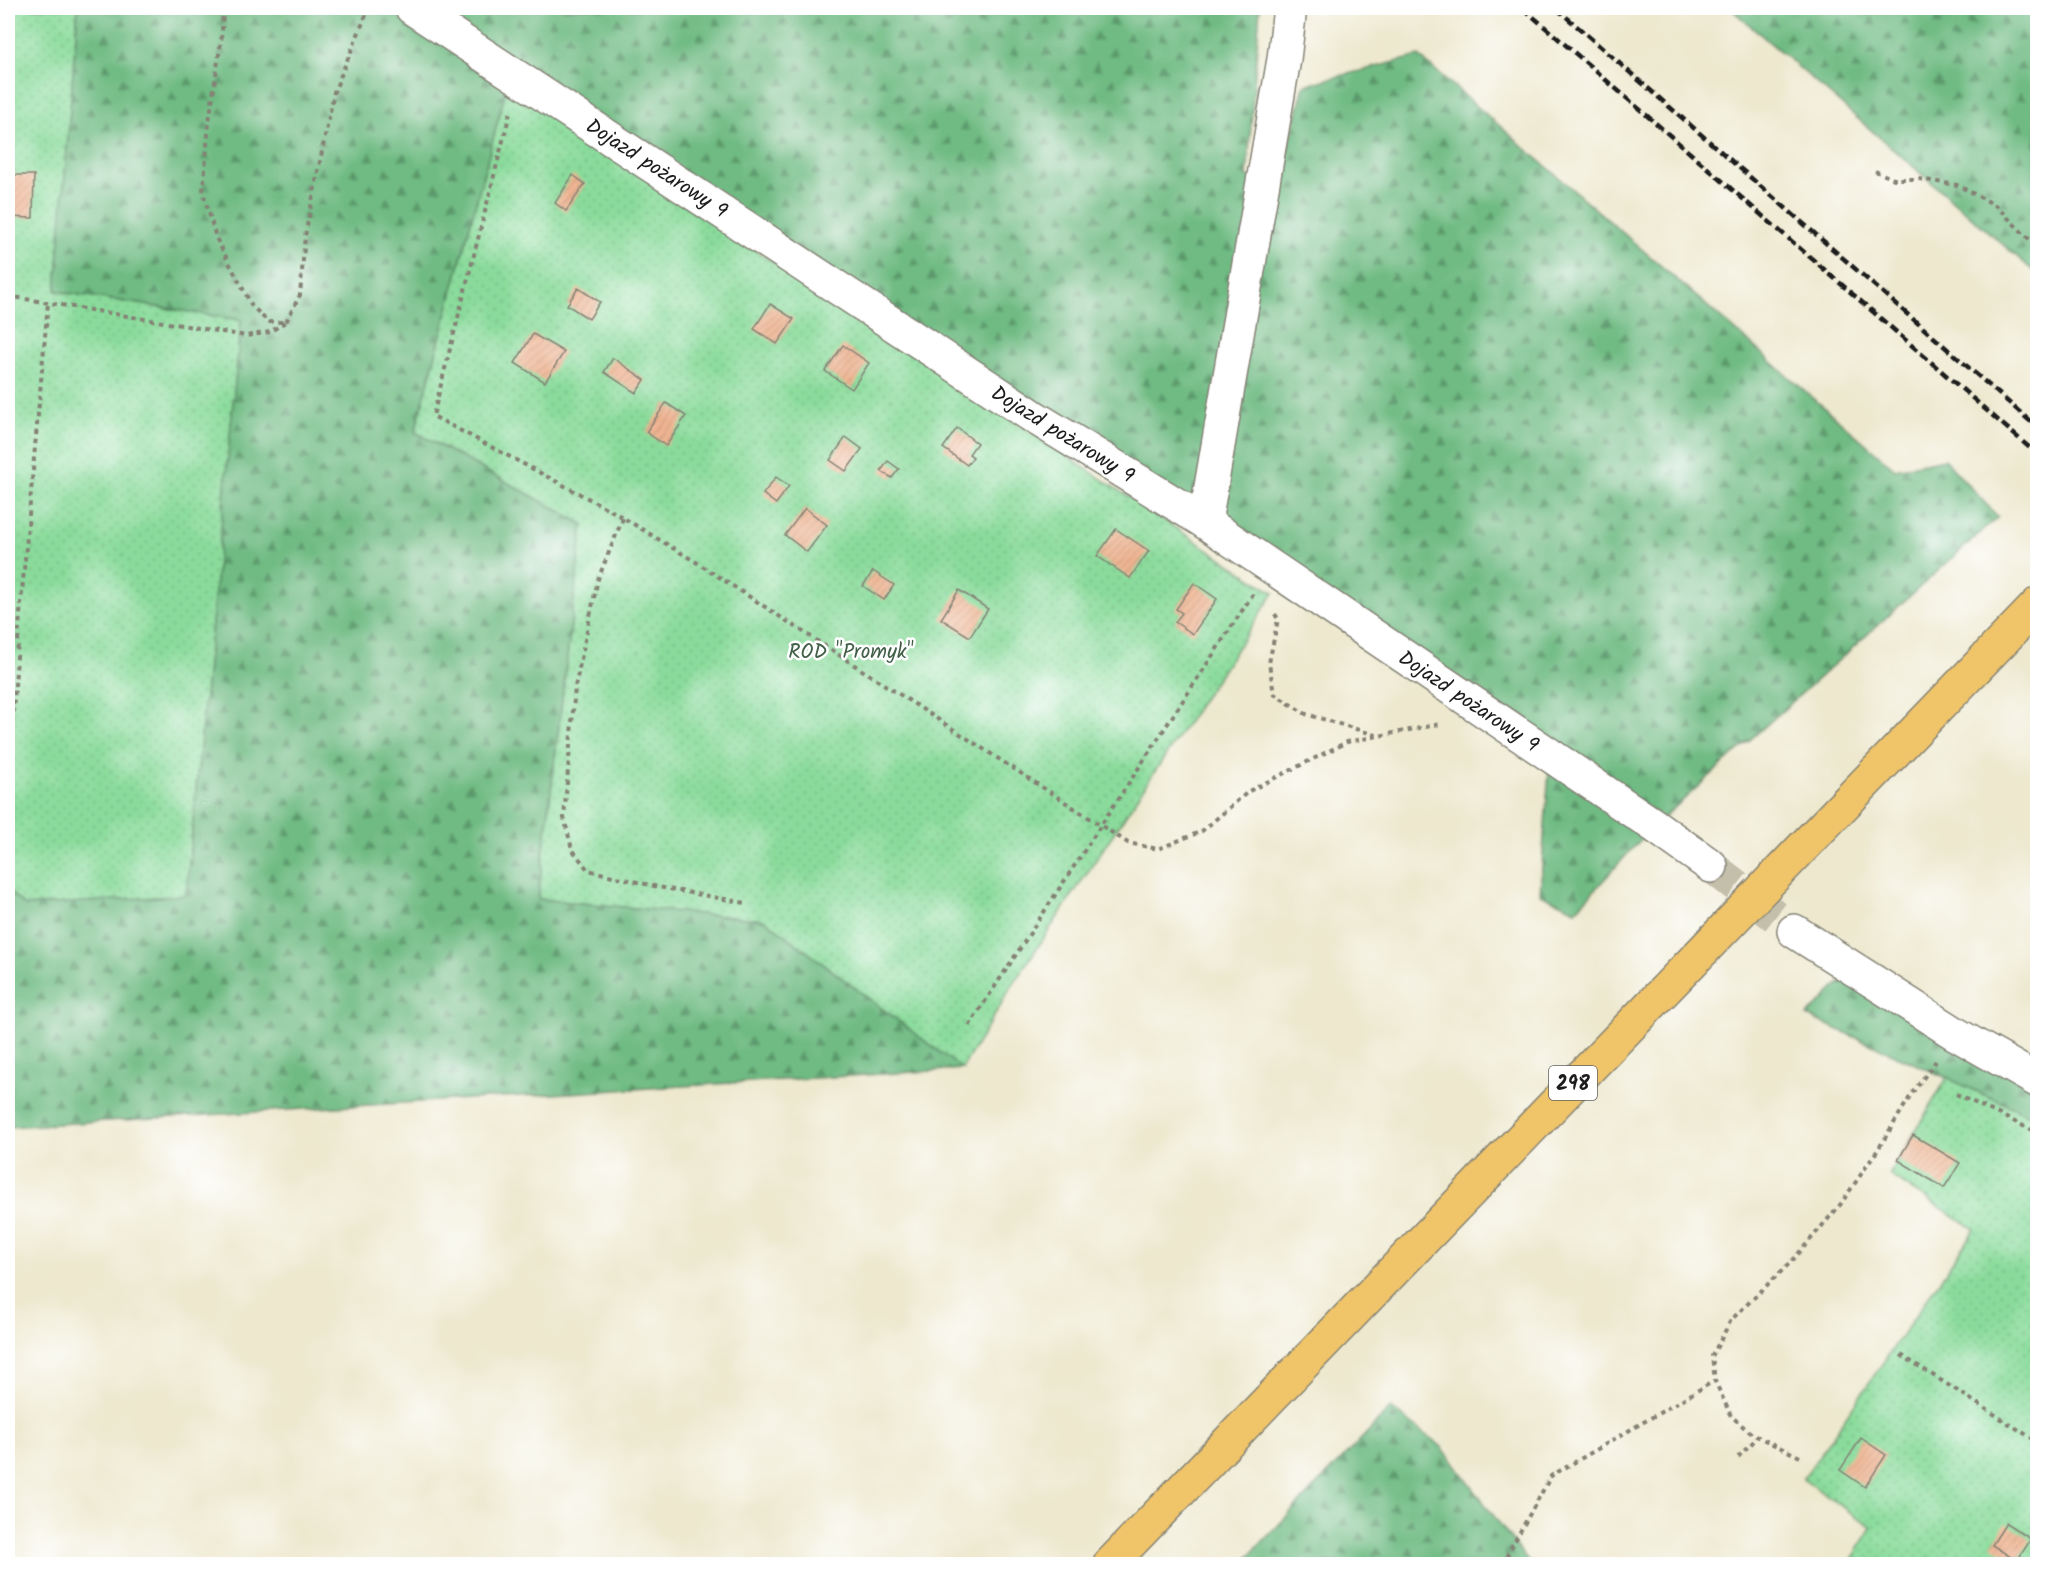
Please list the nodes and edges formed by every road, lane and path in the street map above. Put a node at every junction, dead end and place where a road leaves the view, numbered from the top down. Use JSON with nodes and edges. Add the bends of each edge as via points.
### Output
{"nodes":[{"id":1,"x":223,"y":8,"type":"edge"},
{"id":2,"x":369,"y":8,"type":"edge"},
{"id":3,"x":412,"y":8,"type":"edge"},
{"id":4,"x":1290,"y":8,"type":"edge"},
{"id":5,"x":512,"y":105,"type":"dead end"},
{"id":6,"x":1875,"y":171,"type":"dead end"},
{"id":7,"x":2037,"y":248,"type":"edge"},
{"id":8,"x":8,"y":296,"type":"edge"},
{"id":9,"x":48,"y":303,"type":"junction"},
{"id":10,"x":286,"y":322,"type":"junction"},
{"id":11,"x":623,"y":518,"type":"junction"},
{"id":12,"x":1205,"y":522,"type":"junction"},
{"id":13,"x":1245,"y":587,"type":"dead end"},
{"id":14,"x":1254,"y":594,"type":"junction"},
{"id":15,"x":1260,"y":598,"type":"dead end"},
{"id":16,"x":2037,"y":604,"type":"edge"},
{"id":17,"x":1273,"y":611,"type":"dead end"},
{"id":18,"x":1492,"y":717,"type":"junction"},
{"id":19,"x":1379,"y":736,"type":"junction"},
{"id":20,"x":8,"y":785,"type":"edge"},
{"id":21,"x":1101,"y":826,"type":"junction"},
{"id":22,"x":1711,"y":866,"type":"tunnel mouth"},
{"id":23,"x":746,"y":903,"type":"dead end"},
{"id":24,"x":1794,"y":931,"type":"tunnel mouth"},
{"id":25,"x":969,"y":1026,"type":"dead end"},
{"id":26,"x":1956,"y":1034,"type":"junction"},
{"id":27,"x":2037,"y":1081,"type":"edge"},
{"id":28,"x":1956,"y":1094,"type":"dead end"},
{"id":29,"x":2037,"y":1133,"type":"edge"},
{"id":30,"x":1901,"y":1355,"type":"dead end"},
{"id":31,"x":1714,"y":1381,"type":"junction"},
{"id":32,"x":1758,"y":1437,"type":"junction"},
{"id":33,"x":2037,"y":1442,"type":"edge"},
{"id":34,"x":1738,"y":1457,"type":"dead end"},
{"id":35,"x":1800,"y":1457,"type":"dead end"},
{"id":36,"x":1110,"y":1564,"type":"edge"},
{"id":37,"x":1502,"y":1564,"type":"edge"}],
"edges":[{"from":1,"to":10,"type":"path","via":[[203,192],[216,238],[252,306],[268,322]]},
{"from":2,"to":10,"type":"path","via":[[334,92],[305,236],[300,295]]},
{"from":3,"to":12,"type":"lane","name":"Dojazd pożarowy 9","via":[[1034,417]]},
{"from":4,"to":12,"type":"lane"},
{"from":5,"to":11,"type":"path","via":[[433,416]]},
{"from":6,"to":7,"type":"path","via":[[1894,179],[1957,185],[1995,205]]},
{"from":8,"to":9,"type":"path"},
{"from":9,"to":10,"type":"path","via":[[246,336],[270,332]]},
{"from":9,"to":20,"type":"path"},
{"from":11,"to":21,"type":"path"},
{"from":11,"to":23,"type":"path","via":[[598,579],[575,687],[564,818],[572,849],[588,870]]},
{"from":12,"to":18,"type":"lane","name":"Dojazd pożarowy 9"},
{"from":13,"to":14,"type":"path"},
{"from":14,"to":15,"type":"path"},
{"from":14,"to":21,"type":"path"},
{"from":16,"to":36,"type":"main road","number":"298"},
{"from":17,"to":19,"type":"path","via":[[1278,619],[1269,663],[1274,694],[1306,714]]},
{"from":18,"to":19,"type":"path"},
{"from":18,"to":22,"type":"lane","name":"Dojazd pożarowy 9"},
{"from":19,"to":21,"type":"path","via":[[1347,742],[1249,790],[1202,831],[1158,849],[1128,843]]},
{"from":21,"to":25,"type":"path"},
{"from":24,"to":26,"type":"lane"},
{"from":26,"to":27,"type":"lane"},
{"from":26,"to":31,"type":"path","via":[[1913,1092],[1840,1205],[1792,1261],[1731,1320],[1712,1356]]},
{"from":28,"to":29,"type":"path"},
{"from":30,"to":33,"type":"path"},
{"from":31,"to":32,"type":"path","via":[[1731,1416]]},
{"from":31,"to":37,"type":"path","via":[[1551,1476]]},
{"from":32,"to":34,"type":"path"},
{"from":32,"to":35,"type":"path"}]}
